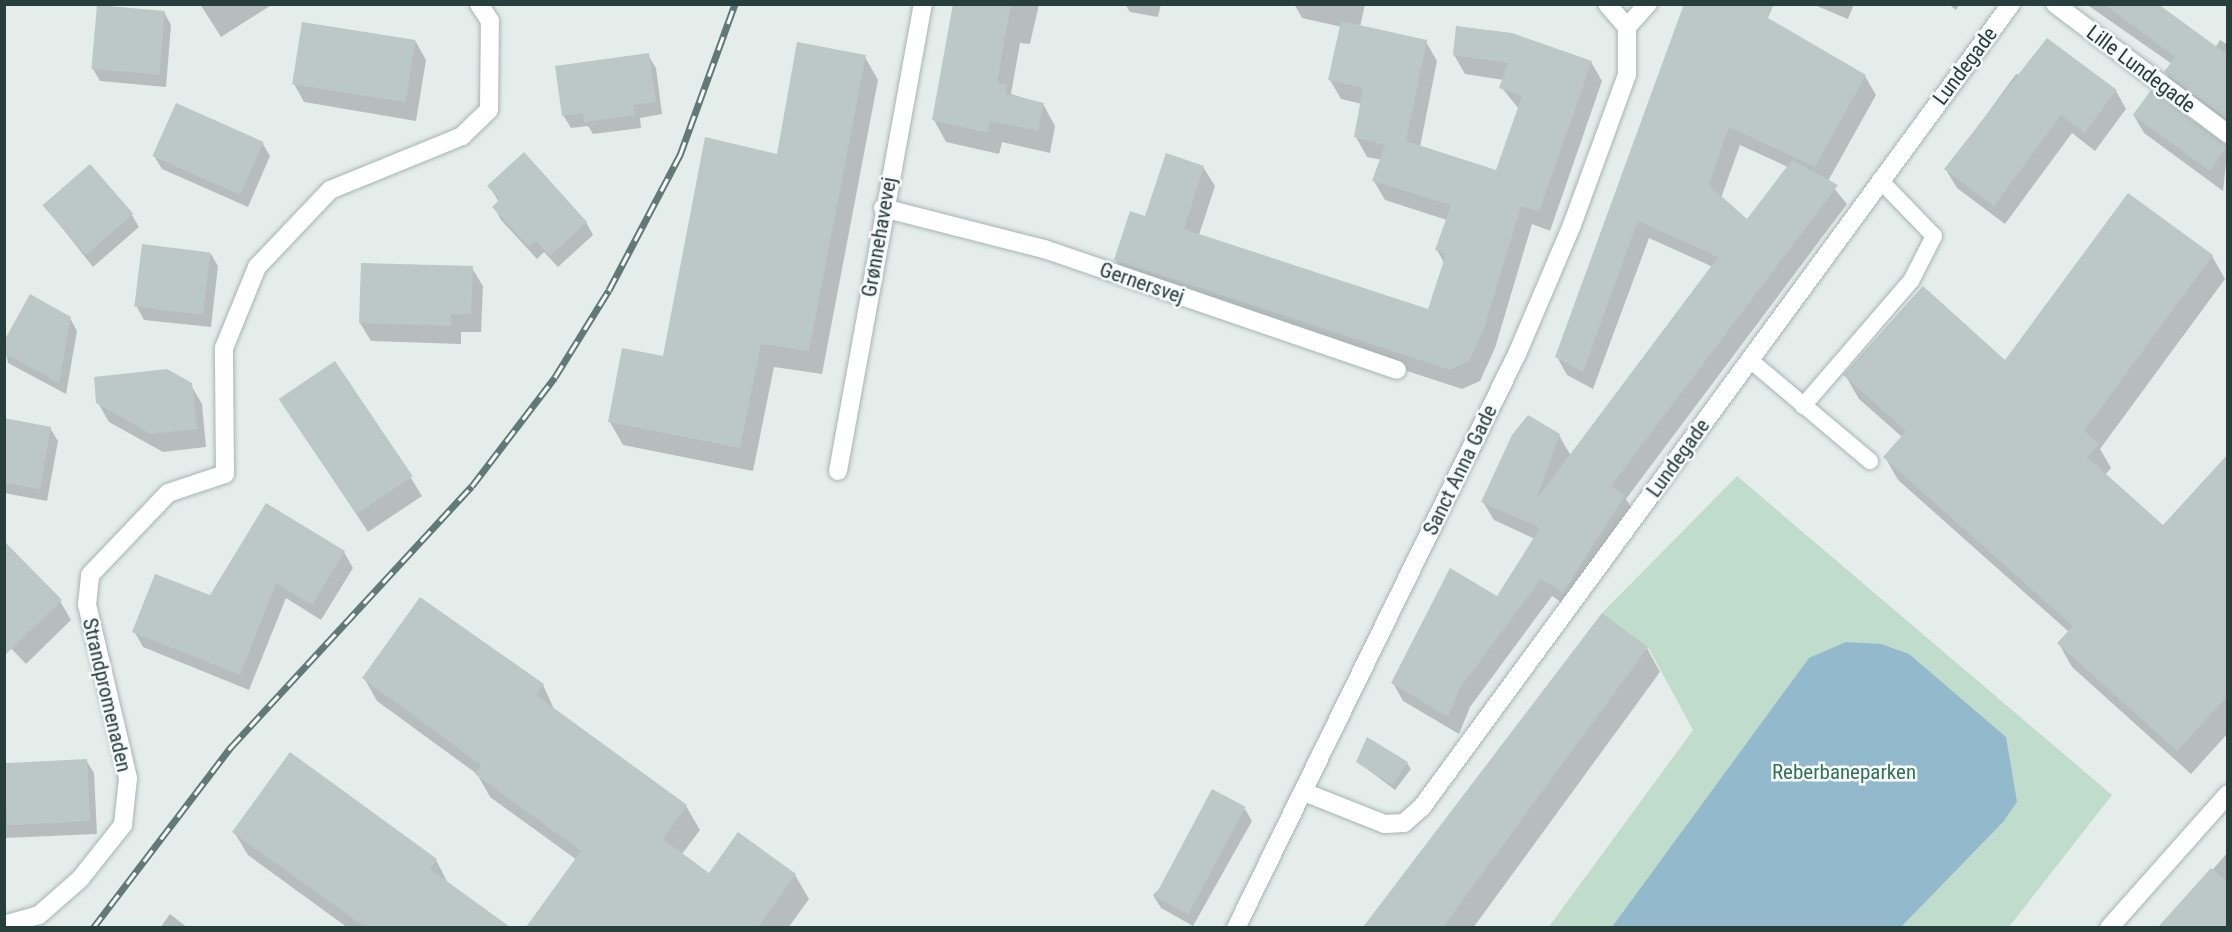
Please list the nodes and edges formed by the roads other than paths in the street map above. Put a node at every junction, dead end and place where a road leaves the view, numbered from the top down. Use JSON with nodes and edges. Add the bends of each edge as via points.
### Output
{"nodes":[{"id":1,"x":479,"y":4,"type":"edge"},
{"id":2,"x":922,"y":4,"type":"edge"},
{"id":3,"x":1607,"y":4,"type":"edge"},
{"id":4,"x":1647,"y":4,"type":"edge"},
{"id":5,"x":2011,"y":4,"type":"edge"},
{"id":6,"x":2055,"y":4,"type":"edge"},
{"id":7,"x":1627,"y":27,"type":"junction"},
{"id":8,"x":2228,"y":134,"type":"edge"},
{"id":9,"x":1880,"y":180,"type":"junction"},
{"id":10,"x":883,"y":208,"type":"junction"},
{"id":11,"x":1750,"y":360,"type":"junction"},
{"id":12,"x":1397,"y":370,"type":"dead end"},
{"id":13,"x":1803,"y":406,"type":"junction"},
{"id":14,"x":1870,"y":461,"type":"dead end"},
{"id":15,"x":838,"y":471,"type":"dead end"},
{"id":16,"x":1304,"y":792,"type":"junction"},
{"id":17,"x":2228,"y":794,"type":"edge"},
{"id":18,"x":4,"y":925,"type":"edge"},
{"id":19,"x":1236,"y":927,"type":"edge"},
{"id":20,"x":2109,"y":927,"type":"edge"}],
"edges":[{"from":1,"to":18,"type":"street","name":"Strandpromenaden","via":[[490,21],[489,110],[462,136],[330,190],[257,267],[224,348],[225,474],[168,493],[90,575],[87,605],[128,778],[123,825],[80,879],[39,915]]},
{"from":2,"to":10,"type":"street","name":"Grønnehavevej"},
{"from":3,"to":7,"type":"street"},
{"from":4,"to":7,"type":"street"},
{"from":5,"to":9,"type":"street","name":"Lundegade"},
{"from":6,"to":8,"type":"street","name":"Lille Lundegade"},
{"from":7,"to":16,"type":"street","name":"Sanct Anna Gade","via":[[1631,49],[1627,75],[1572,225],[1517,354]]},
{"from":9,"to":11,"type":"street","name":"Lundegade"},
{"from":9,"to":13,"type":"lane","via":[[1934,236],[1911,281]]},
{"from":10,"to":12,"type":"street","name":"Gernersvej","via":[[1044,249]]},
{"from":10,"to":15,"type":"street","name":"Grønnehavevej"},
{"from":11,"to":13,"type":"lane"},
{"from":11,"to":16,"type":"street","name":"Lundegade","via":[[1422,807],[1404,823],[1385,824]]},
{"from":13,"to":14,"type":"lane"},
{"from":16,"to":19,"type":"street","name":"Sanct Anna Gade"},
{"from":17,"to":20,"type":"street"}]}
